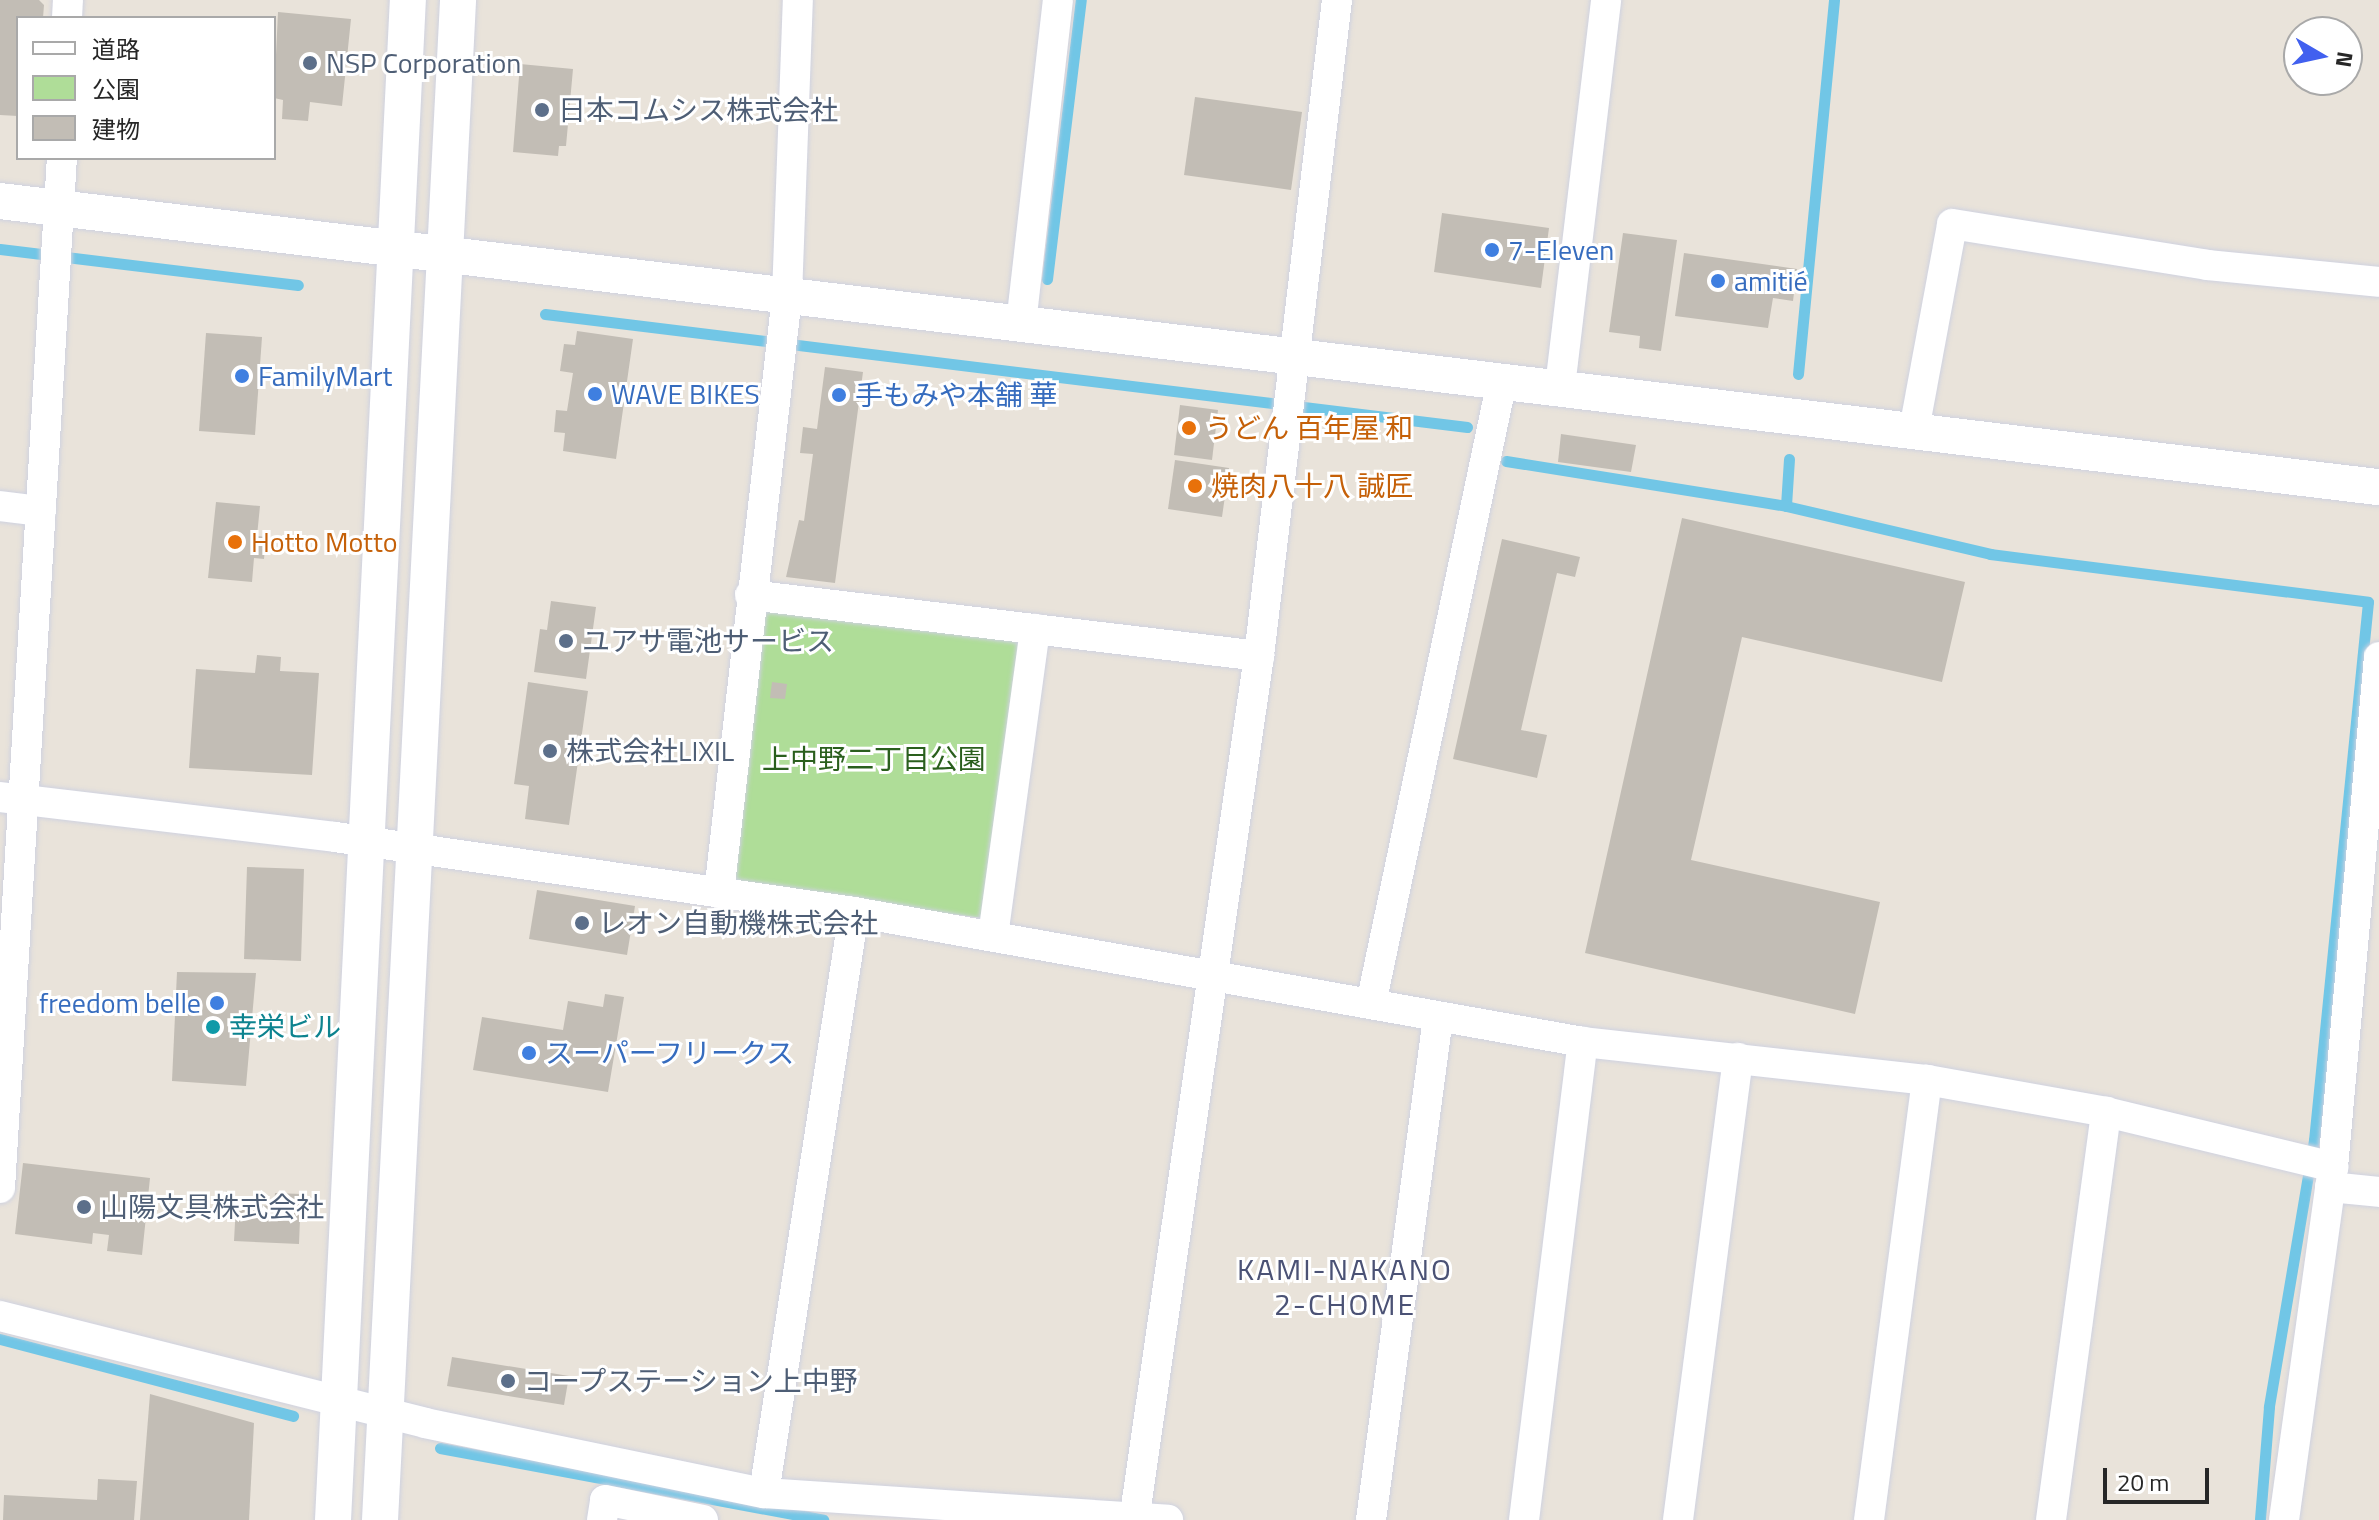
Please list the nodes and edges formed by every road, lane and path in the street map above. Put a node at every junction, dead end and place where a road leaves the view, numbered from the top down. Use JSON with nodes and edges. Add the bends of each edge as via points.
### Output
{"nodes":[{"id":1,"x":408,"y":0,"type":"edge"},
{"id":2,"x":458,"y":0,"type":"edge"},
{"id":3,"x":798,"y":0,"type":"edge"},
{"id":4,"x":1058,"y":0,"type":"edge"},
{"id":5,"x":1337,"y":0,"type":"edge"},
{"id":6,"x":1606,"y":0,"type":"edge"},
{"id":7,"x":62,"y":160,"type":"edge"},
{"id":8,"x":0,"y":201,"type":"edge"},
{"id":9,"x":60,"y":209,"type":"junction"},
{"id":10,"x":395,"y":248,"type":"junction"},
{"id":11,"x":448,"y":254,"type":"junction"},
{"id":12,"x":2379,"y":282,"type":"edge"},
{"id":13,"x":787,"y":296,"type":"junction"},
{"id":14,"x":1021,"y":324,"type":"junction"},
{"id":15,"x":1294,"y":354,"type":"junction"},
{"id":16,"x":1502,"y":381,"type":"junction"},
{"id":17,"x":1560,"y":387,"type":"junction"},
{"id":18,"x":1914,"y":430,"type":"junction"},
{"id":19,"x":2379,"y":487,"type":"edge"},
{"id":20,"x":0,"y":506,"type":"edge"},
{"id":21,"x":41,"y":511,"type":"junction"},
{"id":22,"x":750,"y":595,"type":"junction"},
{"id":23,"x":1035,"y":629,"type":"junction"},
{"id":24,"x":1259,"y":656,"type":"junction"},
{"id":25,"x":2379,"y":657,"type":"edge"},
{"id":26,"x":11,"y":798,"type":"edge"},
{"id":27,"x":2371,"y":811,"type":"edge"},
{"id":28,"x":368,"y":843,"type":"junction"},
{"id":29,"x":416,"y":851,"type":"junction"},
{"id":30,"x":719,"y":893,"type":"junction"},
{"id":31,"x":854,"y":912,"type":"junction"},
{"id":32,"x":993,"y":936,"type":"junction"},
{"id":33,"x":1211,"y":974,"type":"junction"},
{"id":34,"x":1371,"y":1004,"type":"junction"},
{"id":35,"x":1438,"y":1018,"type":"junction"},
{"id":36,"x":1583,"y":1042,"type":"junction"},
{"id":37,"x":1738,"y":1058,"type":"junction"},
{"id":38,"x":1927,"y":1080,"type":"junction"},
{"id":39,"x":2106,"y":1112,"type":"junction"},
{"id":40,"x":2322,"y":1169,"type":"junction"},
{"id":41,"x":0,"y":1188,"type":"edge"},
{"id":42,"x":2379,"y":1192,"type":"edge"},
{"id":43,"x":0,"y":1316,"type":"edge"},
{"id":44,"x":339,"y":1400,"type":"junction"},
{"id":45,"x":384,"y":1411,"type":"junction"},
{"id":46,"x":764,"y":1493,"type":"junction"},
{"id":47,"x":1135,"y":1514,"type":"junction"},
{"id":48,"x":333,"y":1520,"type":"edge"},
{"id":49,"x":380,"y":1520,"type":"edge"},
{"id":50,"x":602,"y":1520,"type":"edge"},
{"id":51,"x":703,"y":1520,"type":"edge"},
{"id":52,"x":1168,"y":1520,"type":"edge"},
{"id":53,"x":1371,"y":1520,"type":"edge"},
{"id":54,"x":1524,"y":1520,"type":"edge"},
{"id":55,"x":1678,"y":1520,"type":"edge"},
{"id":56,"x":1869,"y":1520,"type":"edge"},
{"id":57,"x":2051,"y":1520,"type":"edge"},
{"id":58,"x":2284,"y":1520,"type":"edge"}],
"edges":[{"from":1,"to":10,"type":"street"},
{"from":2,"to":11,"type":"street"},
{"from":3,"to":13,"type":"street"},
{"from":4,"to":14,"type":"street"},
{"from":5,"to":15,"type":"street"},
{"from":6,"to":17,"type":"street"},
{"from":7,"to":9,"type":"street"},
{"from":8,"to":9,"type":"street"},
{"from":9,"to":10,"type":"street"},
{"from":9,"to":21,"type":"street"},
{"from":10,"to":11,"type":"street"},
{"from":10,"to":28,"type":"street"},
{"from":11,"to":13,"type":"street"},
{"from":11,"to":29,"type":"street"},
{"from":12,"to":18,"type":"street","via":[[2207,265],[1952,224]]},
{"from":13,"to":14,"type":"street"},
{"from":13,"to":22,"type":"street"},
{"from":14,"to":15,"type":"street"},
{"from":15,"to":16,"type":"street"},
{"from":15,"to":24,"type":"street"},
{"from":16,"to":17,"type":"street"},
{"from":16,"to":34,"type":"street"},
{"from":17,"to":18,"type":"street"},
{"from":18,"to":19,"type":"street"},
{"from":20,"to":21,"type":"street"},
{"from":21,"to":26,"type":"street"},
{"from":22,"to":23,"type":"street"},
{"from":22,"to":30,"type":"street"},
{"from":23,"to":24,"type":"street"},
{"from":23,"to":32,"type":"street"},
{"from":24,"to":33,"type":"street"},
{"from":25,"to":27,"type":"street"},
{"from":26,"to":28,"type":"street"},
{"from":26,"to":41,"type":"street"},
{"from":27,"to":40,"type":"street"},
{"from":28,"to":29,"type":"street"},
{"from":28,"to":44,"type":"street"},
{"from":29,"to":30,"type":"street"},
{"from":29,"to":45,"type":"street"},
{"from":30,"to":31,"type":"street"},
{"from":31,"to":32,"type":"street"},
{"from":31,"to":46,"type":"street"},
{"from":32,"to":33,"type":"street"},
{"from":33,"to":34,"type":"street"},
{"from":33,"to":47,"type":"street"},
{"from":34,"to":35,"type":"street"},
{"from":35,"to":36,"type":"street"},
{"from":35,"to":53,"type":"street"},
{"from":36,"to":37,"type":"street"},
{"from":36,"to":54,"type":"street"},
{"from":37,"to":38,"type":"street"},
{"from":37,"to":55,"type":"street"},
{"from":38,"to":39,"type":"street"},
{"from":38,"to":56,"type":"street"},
{"from":39,"to":40,"type":"street"},
{"from":39,"to":57,"type":"street"},
{"from":40,"to":42,"type":"street"},
{"from":40,"to":58,"type":"street"},
{"from":43,"to":44,"type":"street"},
{"from":44,"to":45,"type":"street"},
{"from":44,"to":48,"type":"street"},
{"from":45,"to":46,"type":"street"},
{"from":45,"to":49,"type":"street"},
{"from":46,"to":47,"type":"street"},
{"from":47,"to":52,"type":"street"},
{"from":50,"to":51,"type":"street","via":[[605,1500]]}]}
